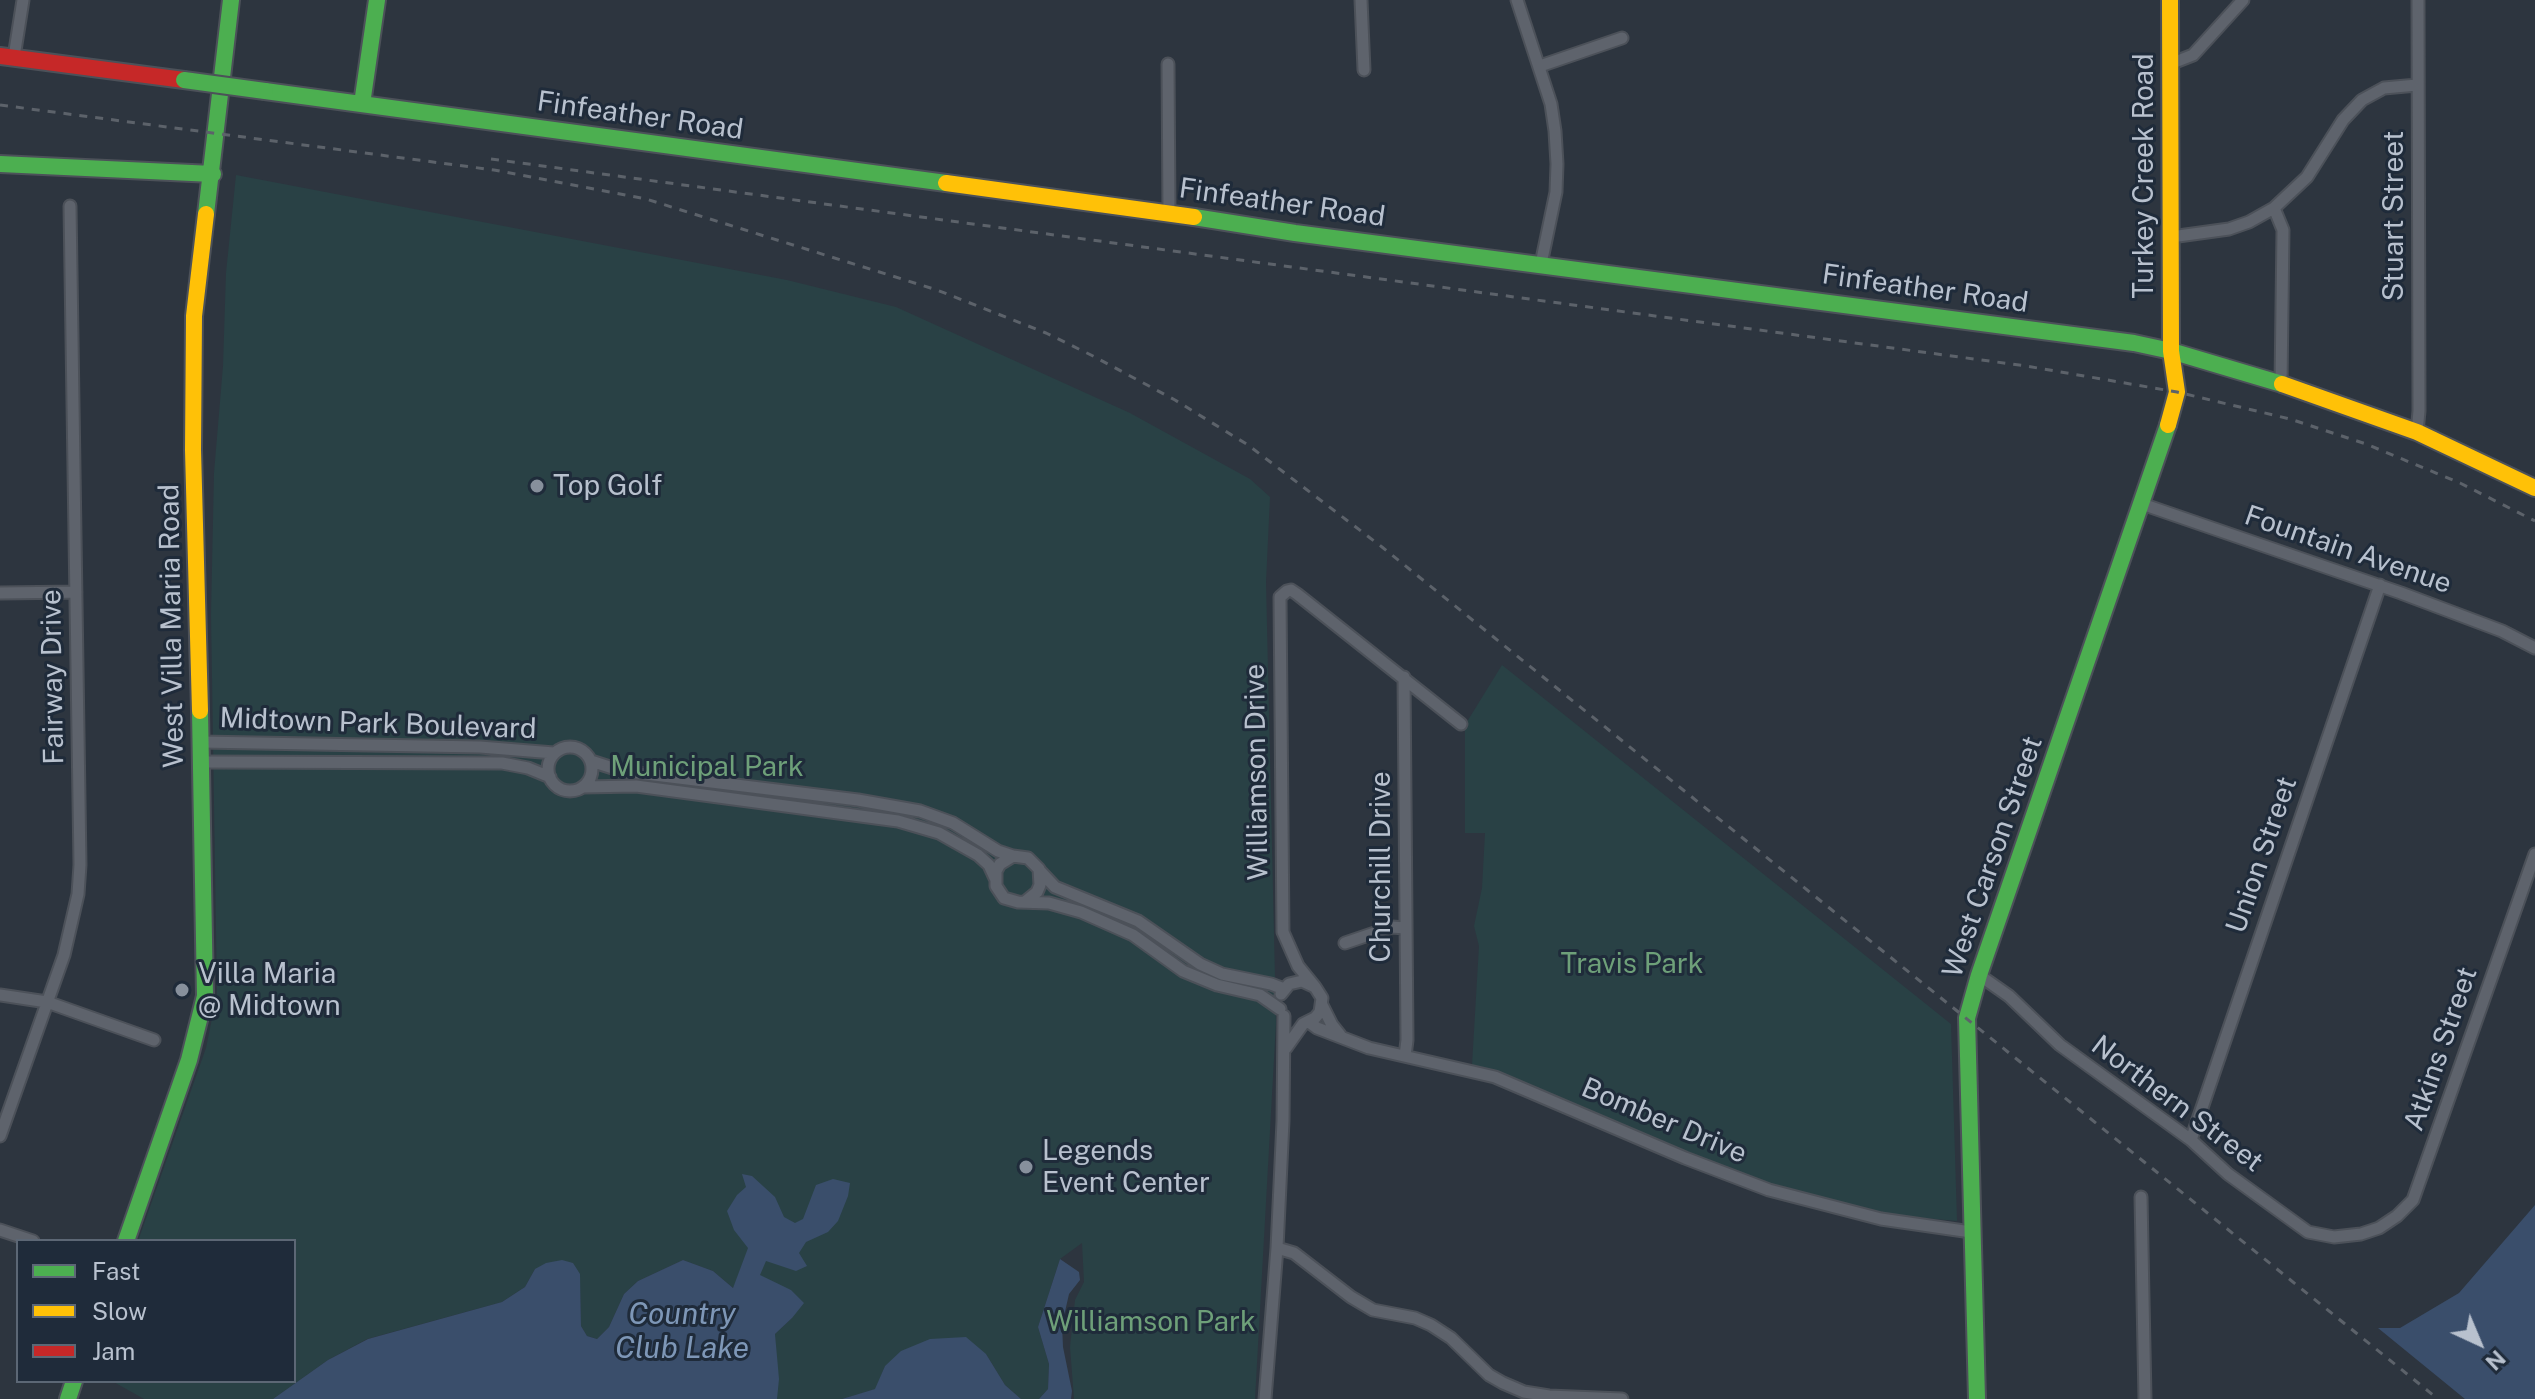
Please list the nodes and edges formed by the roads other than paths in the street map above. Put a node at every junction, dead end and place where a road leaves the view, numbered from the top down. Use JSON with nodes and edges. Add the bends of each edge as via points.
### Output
{"nodes":[{"id":1,"x":23,"y":0,"type":"edge"},
{"id":2,"x":231,"y":0,"type":"edge"},
{"id":3,"x":377,"y":0,"type":"edge"},
{"id":4,"x":1361,"y":0,"type":"edge"},
{"id":5,"x":1517,"y":0,"type":"edge"},
{"id":6,"x":2170,"y":0,"type":"edge"},
{"id":7,"x":2243,"y":0,"type":"edge"},
{"id":8,"x":2418,"y":0,"type":"edge"},
{"id":9,"x":1622,"y":38,"type":"dead end"},
{"id":10,"x":7,"y":57,"type":"edge"},
{"id":11,"x":1168,"y":64,"type":"dead end"},
{"id":12,"x":2170,"y":64,"type":"junction"},
{"id":13,"x":1540,"y":66,"type":"junction"},
{"id":14,"x":1364,"y":70,"type":"dead end"},
{"id":15,"x":2417,"y":85,"type":"junction"},
{"id":16,"x":362,"y":104,"type":"junction"},
{"id":17,"x":0,"y":164,"type":"edge"},
{"id":18,"x":213,"y":174,"type":"junction"},
{"id":19,"x":70,"y":206,"type":"dead end"},
{"id":20,"x":2274,"y":208,"type":"junction"},
{"id":21,"x":1169,"y":213,"type":"junction"},
{"id":22,"x":2171,"y":237,"type":"junction"},
{"id":23,"x":1541,"y":264,"type":"junction"},
{"id":24,"x":2171,"y":351,"type":"junction"},
{"id":25,"x":2281,"y":384,"type":"junction"},
{"id":26,"x":2417,"y":432,"type":"junction"},
{"id":27,"x":2535,"y":488,"type":"edge"},
{"id":28,"x":2142,"y":504,"type":"junction"},
{"id":29,"x":2380,"y":585,"type":"junction"},
{"id":30,"x":76,"y":592,"type":"junction"},
{"id":31,"x":0,"y":593,"type":"edge"},
{"id":32,"x":2535,"y":648,"type":"edge"},
{"id":33,"x":1404,"y":677,"type":"junction"},
{"id":34,"x":1461,"y":724,"type":"dead end"},
{"id":35,"x":201,"y":742,"type":"junction"},
{"id":36,"x":554,"y":753,"type":"junction"},
{"id":37,"x":591,"y":761,"type":"junction"},
{"id":38,"x":201,"y":762,"type":"junction"},
{"id":39,"x":550,"y":777,"type":"junction"},
{"id":40,"x":583,"y":787,"type":"junction"},
{"id":41,"x":2535,"y":854,"type":"edge"},
{"id":42,"x":1013,"y":856,"type":"junction"},
{"id":43,"x":1039,"y":869,"type":"junction"},
{"id":44,"x":995,"y":878,"type":"junction"},
{"id":45,"x":1026,"y":901,"type":"junction"},
{"id":46,"x":1405,"y":928,"type":"junction"},
{"id":47,"x":1345,"y":943,"type":"dead end"},
{"id":48,"x":1291,"y":954,"type":"junction"},
{"id":49,"x":1979,"y":975,"type":"junction"},
{"id":50,"x":1287,"y":987,"type":"junction"},
{"id":51,"x":1315,"y":987,"type":"junction"},
{"id":52,"x":0,"y":995,"type":"edge"},
{"id":53,"x":47,"y":1002,"type":"junction"},
{"id":54,"x":1322,"y":1005,"type":"junction"},
{"id":55,"x":1282,"y":1012,"type":"junction"},
{"id":56,"x":1306,"y":1023,"type":"junction"},
{"id":57,"x":1343,"y":1038,"type":"junction"},
{"id":58,"x":154,"y":1040,"type":"dead end"},
{"id":59,"x":1284,"y":1052,"type":"junction"},
{"id":60,"x":1405,"y":1056,"type":"junction"},
{"id":61,"x":0,"y":1136,"type":"edge"},
{"id":62,"x":2191,"y":1140,"type":"junction"},
{"id":63,"x":2141,"y":1197,"type":"dead end"},
{"id":64,"x":0,"y":1230,"type":"edge"},
{"id":65,"x":1971,"y":1232,"type":"junction"},
{"id":66,"x":2361,"y":1234,"type":"joint"},
{"id":67,"x":27,"y":1239,"type":"edge"},
{"id":68,"x":127,"y":1239,"type":"edge"},
{"id":69,"x":1277,"y":1248,"type":"junction"},
{"id":70,"x":1265,"y":1399,"type":"edge"},
{"id":71,"x":1622,"y":1399,"type":"edge"},
{"id":72,"x":1977,"y":1399,"type":"edge"},
{"id":73,"x":2145,"y":1399,"type":"edge"}],
"edges":[{"from":1,"to":10,"type":"street"},
{"from":2,"to":18,"type":"street","name":"West Villa Maria Road"},
{"from":3,"to":16,"type":"street"},
{"from":4,"to":14,"type":"street"},
{"from":5,"to":13,"type":"street"},
{"from":6,"to":12,"type":"street","name":"Turkey Creek Road"},
{"from":7,"to":12,"type":"street","via":[[2193,55]]},
{"from":8,"to":15,"type":"street","name":"Stuart Street"},
{"from":9,"to":13,"type":"street"},
{"from":10,"to":16,"type":"street","name":"Finfeather Road","bridge":true},
{"from":11,"to":21,"type":"street"},
{"from":12,"to":22,"type":"street","name":"Turkey Creek Road"},
{"from":13,"to":23,"type":"street","via":[[1551,104],[1557,164]]},
{"from":15,"to":20,"type":"street","via":[[2384,88],[2362,100],[2307,177]]},
{"from":15,"to":26,"type":"street","name":"Stuart Street"},
{"from":16,"to":21,"type":"street","name":"Finfeather Road"},
{"from":17,"to":18,"type":"street"},
{"from":18,"to":35,"type":"street","name":"West Villa Maria Road","via":[[194,316]]},
{"from":19,"to":30,"type":"street","name":"Fairway Drive"},
{"from":20,"to":22,"type":"street","via":[[2229,229]]},
{"from":20,"to":25,"type":"street","via":[[2283,230]]},
{"from":21,"to":23,"type":"street","name":"Finfeather Road"},
{"from":22,"to":24,"type":"street","name":"Turkey Creek Road"},
{"from":23,"to":24,"type":"street","name":"Finfeather Road"},
{"from":24,"to":25,"type":"street","name":"Finfeather Road"},
{"from":24,"to":28,"type":"street","name":"West Carson Street","via":[[2177,392]]},
{"from":25,"to":26,"type":"street","name":"Finfeather Road"},
{"from":26,"to":27,"type":"street","name":"Finfeather Road"},
{"from":28,"to":29,"type":"street","name":"Fountain Avenue"},
{"from":28,"to":49,"type":"street","name":"West Carson Street"},
{"from":29,"to":32,"type":"street","name":"Fountain Avenue"},
{"from":29,"to":62,"type":"street","name":"Union Street"},
{"from":30,"to":31,"type":"street"},
{"from":30,"to":53,"type":"street","name":"Fairway Drive","via":[[78,894]]},
{"from":33,"to":34,"type":"street"},
{"from":33,"to":46,"type":"street","name":"Churchill Drive"},
{"from":33,"to":48,"type":"street","name":"Williamson Drive","via":[[1291,590],[1280,597],[1283,932]]},
{"from":35,"to":36,"type":"street","name":"Midtown Park Boulevard"},
{"from":35,"to":38,"type":"street","name":"West Villa Maria Road"},
{"from":36,"to":37,"type":"street","via":[[575,747]]},
{"from":36,"to":39,"type":"street"},
{"from":37,"to":40,"type":"street","via":[[591,775]]},
{"from":37,"to":42,"type":"street","via":[[622,771],[920,811]]},
{"from":38,"to":39,"type":"street","name":"Midtown Park Boulevard","via":[[502,763]]},
{"from":38,"to":68,"type":"street","name":"West Villa Maria Road","via":[[205,996],[189,1060]]},
{"from":39,"to":40,"type":"street","via":[[567,791]]},
{"from":40,"to":44,"type":"street","via":[[636,786],[898,821],[939,833],[978,855]]},
{"from":41,"to":66,"type":"street","name":"Atkins Street","via":[[2413,1200],[2379,1228]]},
{"from":42,"to":43,"type":"street","via":[[1028,858]]},
{"from":42,"to":44,"type":"street","via":[[1000,864]]},
{"from":43,"to":45,"type":"street","via":[[1040,885]]},
{"from":43,"to":50,"type":"street","via":[[1055,887],[1138,921],[1200,964],[1222,974]]},
{"from":44,"to":45,"type":"street","via":[[1004,898]]},
{"from":45,"to":55,"type":"street","via":[[1049,903],[1110,924],[1183,971],[1260,995]]},
{"from":46,"to":47,"type":"street","via":[[1392,927]]},
{"from":46,"to":60,"type":"street","name":"Churchill Drive"},
{"from":48,"to":50,"type":"street","name":"Williamson Drive"},
{"from":48,"to":51,"type":"street","name":"Williamson Drive"},
{"from":49,"to":62,"type":"street","name":"Northern Street","via":[[2060,1045]]},
{"from":49,"to":65,"type":"street","name":"West Carson Street","via":[[1966,1028]]},
{"from":50,"to":51,"type":"street","via":[[1302,981]]},
{"from":50,"to":55,"type":"street","via":[[1281,995]]},
{"from":51,"to":54,"type":"street"},
{"from":52,"to":53,"type":"street"},
{"from":53,"to":58,"type":"street"},
{"from":53,"to":61,"type":"street","name":"Fairway Drive"},
{"from":54,"to":56,"type":"street"},
{"from":54,"to":57,"type":"street"},
{"from":55,"to":56,"type":"street","via":[[1289,1020]]},
{"from":55,"to":59,"type":"street"},
{"from":56,"to":57,"type":"street","name":"Bomber Drive"},
{"from":56,"to":59,"type":"street"},
{"from":57,"to":60,"type":"street","name":"Bomber Drive"},
{"from":59,"to":69,"type":"street"},
{"from":60,"to":65,"type":"street","name":"Bomber Drive","via":[[1495,1077],[1769,1190],[1881,1219]]},
{"from":62,"to":66,"type":"street","name":"Northern Street","via":[[2308,1232],[2334,1237]]},
{"from":63,"to":73,"type":"street"},
{"from":64,"to":67,"type":"street"},
{"from":65,"to":72,"type":"street","name":"West Carson Street"},
{"from":69,"to":70,"type":"street"},
{"from":69,"to":71,"type":"street","via":[[1294,1253],[1373,1310],[1431,1325],[1489,1375],[1524,1392]]}]}
